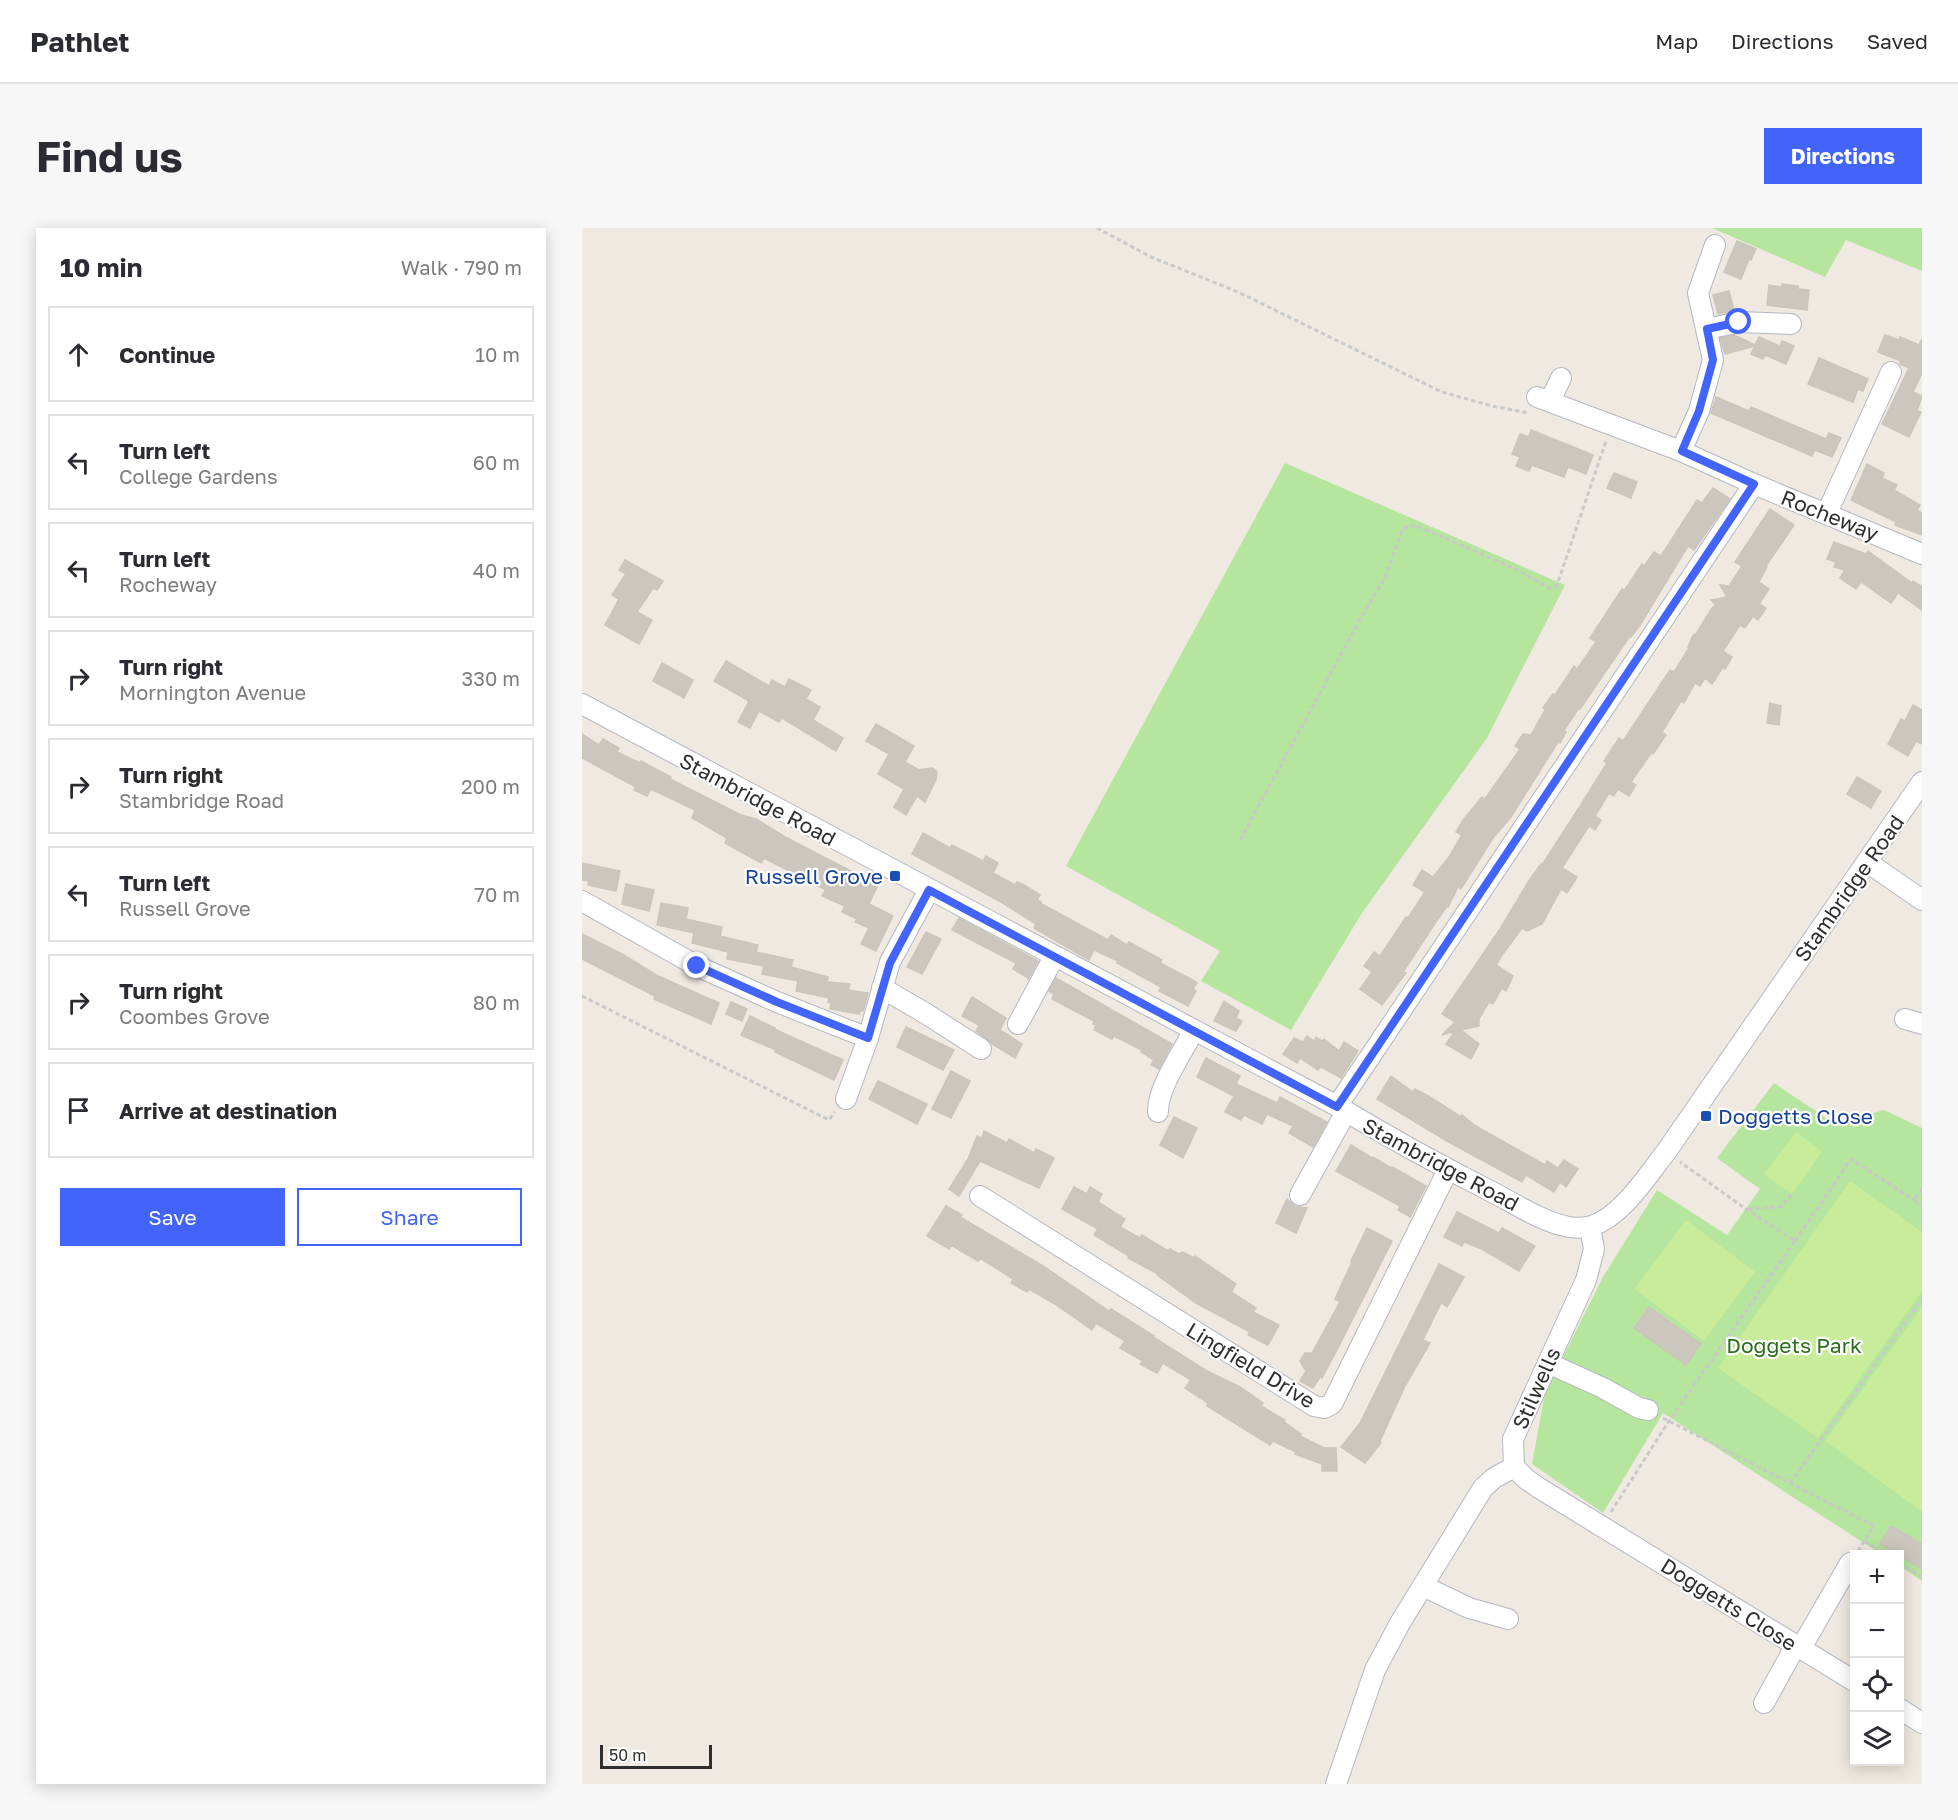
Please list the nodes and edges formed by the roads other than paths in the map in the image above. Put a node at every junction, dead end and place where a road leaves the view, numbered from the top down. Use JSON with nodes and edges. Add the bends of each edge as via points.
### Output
{"nodes":[{"id":1,"x":1715,"y":245,"type":"dead end"},
{"id":2,"x":1791,"y":324,"type":"dead end"},
{"id":3,"x":1707,"y":329,"type":"junction"},
{"id":4,"x":1891,"y":372,"type":"dead end"},
{"id":5,"x":1561,"y":378,"type":"dead end"},
{"id":6,"x":1682,"y":451,"type":"junction"},
{"id":7,"x":1754,"y":484,"type":"junction"},
{"id":8,"x":1827,"y":513,"type":"junction"},
{"id":9,"x":1922,"y":554,"type":"edge"},
{"id":10,"x":582,"y":704,"type":"edge"},
{"id":11,"x":1922,"y":782,"type":"edge"},
{"id":12,"x":1867,"y":862,"type":"junction"},
{"id":13,"x":929,"y":890,"type":"junction"},
{"id":14,"x":1922,"y":900,"type":"edge"},
{"id":15,"x":582,"y":901,"type":"edge"},
{"id":16,"x":1054,"y":957,"type":"junction"},
{"id":17,"x":882,"y":988,"type":"junction"},
{"id":18,"x":1018,"y":1024,"type":"dead end"},
{"id":19,"x":1194,"y":1030,"type":"junction"},
{"id":20,"x":868,"y":1038,"type":"junction"},
{"id":21,"x":981,"y":1049,"type":"dead end"},
{"id":22,"x":846,"y":1099,"type":"road end"},
{"id":23,"x":1342,"y":1109,"type":"junction"},
{"id":24,"x":1158,"y":1112,"type":"dead end"},
{"id":25,"x":1448,"y":1170,"type":"junction"},
{"id":26,"x":1300,"y":1195,"type":"dead end"},
{"id":27,"x":980,"y":1196,"type":"dead end"},
{"id":28,"x":1590,"y":1227,"type":"junction"},
{"id":29,"x":1548,"y":1363,"type":"junction"},
{"id":30,"x":1648,"y":1410,"type":"road end"},
{"id":31,"x":1514,"y":1467,"type":"junction"},
{"id":32,"x":1850,"y":1564,"type":"edge"},
{"id":33,"x":1423,"y":1586,"type":"junction"},
{"id":34,"x":1508,"y":1619,"type":"dead end"},
{"id":35,"x":1799,"y":1647,"type":"junction"},
{"id":36,"x":1850,"y":1679,"type":"edge"},
{"id":37,"x":1764,"y":1704,"type":"dead end"},
{"id":38,"x":1904,"y":1712,"type":"edge"},
{"id":39,"x":1922,"y":1723,"type":"edge"},
{"id":40,"x":1336,"y":1784,"type":"edge"}],
"edges":[{"from":1,"to":3,"type":"street","via":[[1698,293]]},
{"from":2,"to":3,"type":"street","via":[[1739,322]]},
{"from":3,"to":6,"type":"street","via":[[1713,360],[1699,411]]},
{"from":4,"to":8,"type":"street"},
{"from":5,"to":6,"type":"street","name":"Rocheway","via":[[1547,400]]},
{"from":6,"to":7,"type":"street","name":"Rocheway"},
{"from":7,"to":8,"type":"street","name":"Rocheway"},
{"from":7,"to":23,"type":"street"},
{"from":8,"to":9,"type":"street","name":"Rocheway"},
{"from":10,"to":13,"type":"street","name":"Stambridge Road"},
{"from":11,"to":12,"type":"street","name":"Stambridge Road"},
{"from":12,"to":14,"type":"street"},
{"from":12,"to":28,"type":"street","name":"Stambridge Road","via":[[1666,1152],[1614,1213]]},
{"from":13,"to":16,"type":"street","name":"Stambridge Road"},
{"from":13,"to":17,"type":"street","via":[[890,963]]},
{"from":15,"to":20,"type":"street","via":[[697,966]]},
{"from":16,"to":18,"type":"street"},
{"from":16,"to":19,"type":"street","name":"Stambridge Road"},
{"from":17,"to":20,"type":"street"},
{"from":17,"to":21,"type":"street"},
{"from":19,"to":23,"type":"street","name":"Stambridge Road"},
{"from":19,"to":24,"type":"street","via":[[1163,1088]]},
{"from":20,"to":22,"type":"street"},
{"from":23,"to":25,"type":"street","name":"Stambridge Road"},
{"from":23,"to":26,"type":"street"},
{"from":25,"to":27,"type":"street","name":"Lingfield Drive","via":[[1332,1404],[1324,1408],[1314,1406]]},
{"from":25,"to":28,"type":"street","name":"Stambridge Road","via":[[1551,1221],[1570,1227]]},
{"from":28,"to":29,"type":"street","name":"Stilwells","via":[[1594,1249],[1586,1280]]},
{"from":29,"to":30,"type":"street"},
{"from":29,"to":31,"type":"street","name":"Stilwells","via":[[1513,1439]]},
{"from":31,"to":33,"type":"street","via":[[1483,1488]]},
{"from":31,"to":35,"type":"street","name":"Doggetts Close","via":[[1526,1479]]},
{"from":32,"to":35,"type":"street"},
{"from":33,"to":34,"type":"street","via":[[1469,1608]]},
{"from":33,"to":40,"type":"street","via":[[1375,1670]]},
{"from":35,"to":36,"type":"street","name":"Doggetts Close"},
{"from":35,"to":37,"type":"street"},
{"from":38,"to":39,"type":"street"}]}
